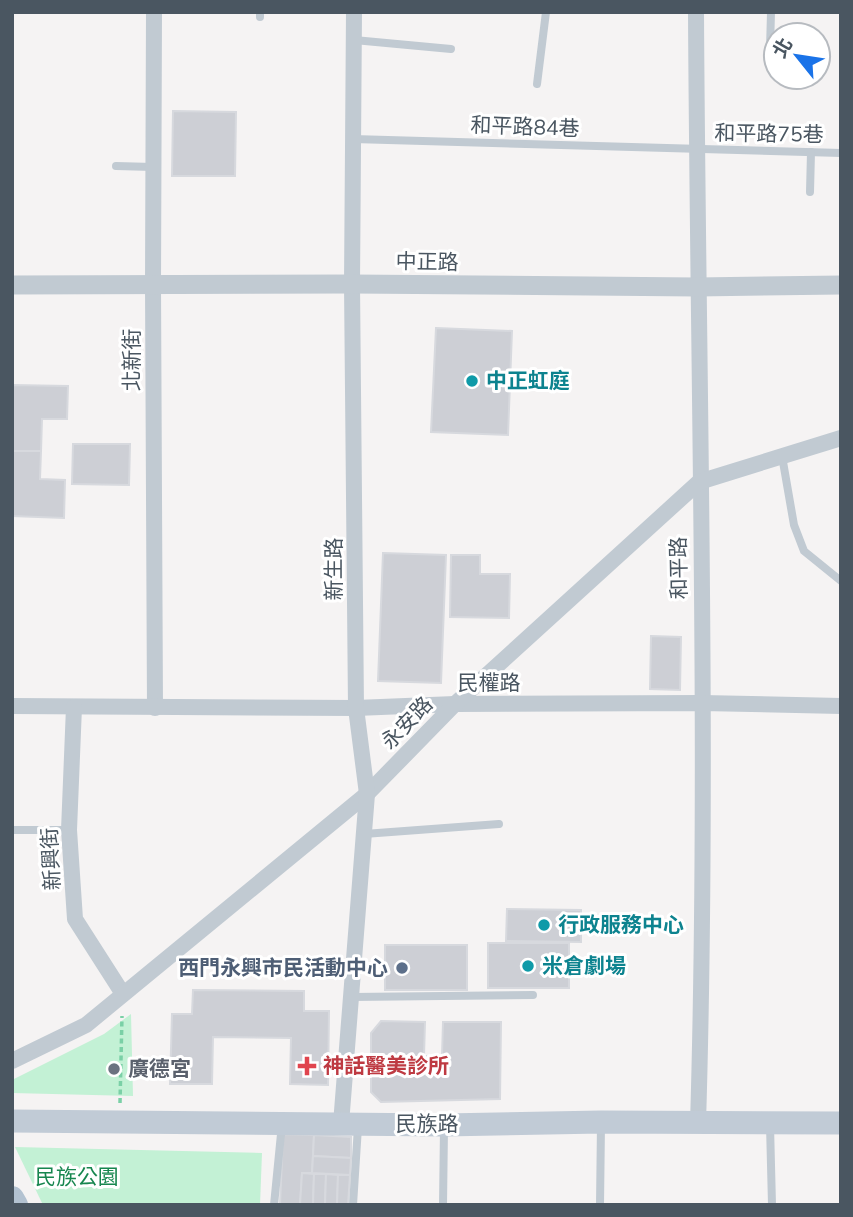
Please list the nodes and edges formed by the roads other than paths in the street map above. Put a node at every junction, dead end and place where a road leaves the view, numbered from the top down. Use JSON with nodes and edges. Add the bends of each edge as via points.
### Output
{"nodes":[{"id":1,"x":154,"y":12,"type":"edge"},
{"id":2,"x":354,"y":12,"type":"edge"},
{"id":3,"x":546,"y":12,"type":"edge"},
{"id":4,"x":695,"y":12,"type":"edge"},
{"id":5,"x":354,"y":40,"type":"junction"},
{"id":6,"x":451,"y":50,"type":"dead end"},
{"id":7,"x":537,"y":84,"type":"dead end"},
{"id":8,"x":353,"y":139,"type":"junction"},
{"id":9,"x":696,"y":149,"type":"junction"},
{"id":10,"x":811,"y":152,"type":"junction"},
{"id":11,"x":841,"y":153,"type":"edge"},
{"id":12,"x":116,"y":166,"type":"dead end"},
{"id":13,"x":153,"y":167,"type":"junction"},
{"id":14,"x":810,"y":192,"type":"dead end"},
{"id":15,"x":352,"y":284,"type":"junction"},
{"id":16,"x":12,"y":285,"type":"edge"},
{"id":17,"x":153,"y":285,"type":"junction"},
{"id":18,"x":841,"y":285,"type":"edge"},
{"id":19,"x":698,"y":287,"type":"junction"},
{"id":20,"x":841,"y":438,"type":"edge"},
{"id":21,"x":782,"y":456,"type":"junction"},
{"id":22,"x":699,"y":482,"type":"junction"},
{"id":23,"x":841,"y":581,"type":"edge"},
{"id":24,"x":702,"y":703,"type":"junction"},
{"id":25,"x":455,"y":704,"type":"junction"},
{"id":26,"x":12,"y":706,"type":"edge"},
{"id":27,"x":841,"y":706,"type":"edge"},
{"id":28,"x":74,"y":707,"type":"junction"},
{"id":29,"x":155,"y":708,"type":"junction"},
{"id":30,"x":356,"y":708,"type":"junction"},
{"id":31,"x":367,"y":794,"type":"junction"},
{"id":32,"x":499,"y":824,"type":"dead end"},
{"id":33,"x":12,"y":830,"type":"edge"},
{"id":34,"x":69,"y":831,"type":"junction"},
{"id":35,"x":364,"y":834,"type":"junction"},
{"id":36,"x":123,"y":994,"type":"junction"},
{"id":37,"x":533,"y":996,"type":"dead end"},
{"id":38,"x":352,"y":997,"type":"junction"},
{"id":39,"x":12,"y":1061,"type":"edge"},
{"id":40,"x":12,"y":1121,"type":"edge"},
{"id":41,"x":601,"y":1122,"type":"junction"},
{"id":42,"x":770,"y":1122,"type":"junction"},
{"id":43,"x":282,"y":1124,"type":"junction"},
{"id":44,"x":349,"y":1124,"type":"junction"},
{"id":45,"x":698,"y":1124,"type":"junction"},
{"id":46,"x":841,"y":1124,"type":"edge"},
{"id":47,"x":444,"y":1125,"type":"junction"},
{"id":48,"x":12,"y":1198,"type":"edge"},
{"id":49,"x":16,"y":1205,"type":"edge"},
{"id":50,"x":274,"y":1205,"type":"edge"},
{"id":51,"x":353,"y":1205,"type":"edge"},
{"id":52,"x":443,"y":1205,"type":"edge"},
{"id":53,"x":600,"y":1205,"type":"edge"},
{"id":54,"x":772,"y":1205,"type":"edge"}],
"edges":[{"from":1,"to":13,"type":"street","name":"北新街"},
{"from":2,"to":5,"type":"street","name":"新生路"},
{"from":3,"to":7,"type":"lane"},
{"from":4,"to":9,"type":"street","name":"和平路"},
{"from":5,"to":6,"type":"lane"},
{"from":5,"to":8,"type":"street","name":"新生路"},
{"from":8,"to":9,"type":"lane","name":"和平路84巷"},
{"from":8,"to":15,"type":"street","name":"新生路"},
{"from":9,"to":10,"type":"lane","name":"和平路75巷"},
{"from":9,"to":19,"type":"street","name":"和平路"},
{"from":10,"to":11,"type":"lane","name":"和平路75巷"},
{"from":10,"to":14,"type":"lane"},
{"from":12,"to":13,"type":"lane"},
{"from":13,"to":17,"type":"street","name":"北新街"},
{"from":15,"to":17,"type":"street","name":"中正路"},
{"from":15,"to":19,"type":"street","name":"中正路"},
{"from":15,"to":30,"type":"street","name":"新生路"},
{"from":16,"to":17,"type":"street","name":"中正路"},
{"from":17,"to":29,"type":"street","name":"北新街"},
{"from":18,"to":19,"type":"street","name":"中正路"},
{"from":19,"to":22,"type":"street","name":"和平路"},
{"from":20,"to":21,"type":"street","name":"永安路"},
{"from":21,"to":22,"type":"street","name":"永安路"},
{"from":21,"to":23,"type":"lane","via":[[794,526],[804,551]]},
{"from":22,"to":24,"type":"street","name":"和平路"},
{"from":22,"to":25,"type":"street","name":"永安路"},
{"from":24,"to":25,"type":"street","name":"民權路"},
{"from":24,"to":27,"type":"street","name":"民權路"},
{"from":24,"to":45,"type":"street","name":"和平路"},
{"from":25,"to":30,"type":"street","name":"民權路"},
{"from":25,"to":31,"type":"street","name":"永安路"},
{"from":26,"to":28,"type":"street","name":"民權路"},
{"from":28,"to":29,"type":"street","name":"民權路"},
{"from":28,"to":34,"type":"street","name":"新興街"},
{"from":29,"to":30,"type":"street","name":"民權路"},
{"from":30,"to":31,"type":"street","name":"新生路"},
{"from":31,"to":35,"type":"street","name":"新生路"},
{"from":31,"to":36,"type":"street","name":"永安路"},
{"from":32,"to":35,"type":"lane"},
{"from":33,"to":34,"type":"lane"},
{"from":34,"to":36,"type":"street","name":"新興街","via":[[75,919]]},
{"from":35,"to":38,"type":"street","name":"新生路"},
{"from":36,"to":39,"type":"street","name":"永安路","via":[[86,1025]]},
{"from":37,"to":38,"type":"lane"},
{"from":38,"to":44,"type":"street","name":"新生路"},
{"from":40,"to":43,"type":"main road","name":"民族路"},
{"from":41,"to":45,"type":"main road","name":"民族路"},
{"from":41,"to":47,"type":"main road","name":"民族路"},
{"from":41,"to":53,"type":"lane"},
{"from":42,"to":45,"type":"main road","name":"民族路"},
{"from":42,"to":46,"type":"main road","name":"民族路"},
{"from":42,"to":54,"type":"lane"},
{"from":43,"to":44,"type":"main road","name":"民族路"},
{"from":43,"to":50,"type":"lane"},
{"from":44,"to":47,"type":"main road","name":"民族路"},
{"from":44,"to":51,"type":"lane"},
{"from":47,"to":52,"type":"lane"},
{"from":48,"to":49,"type":"main road"}]}
